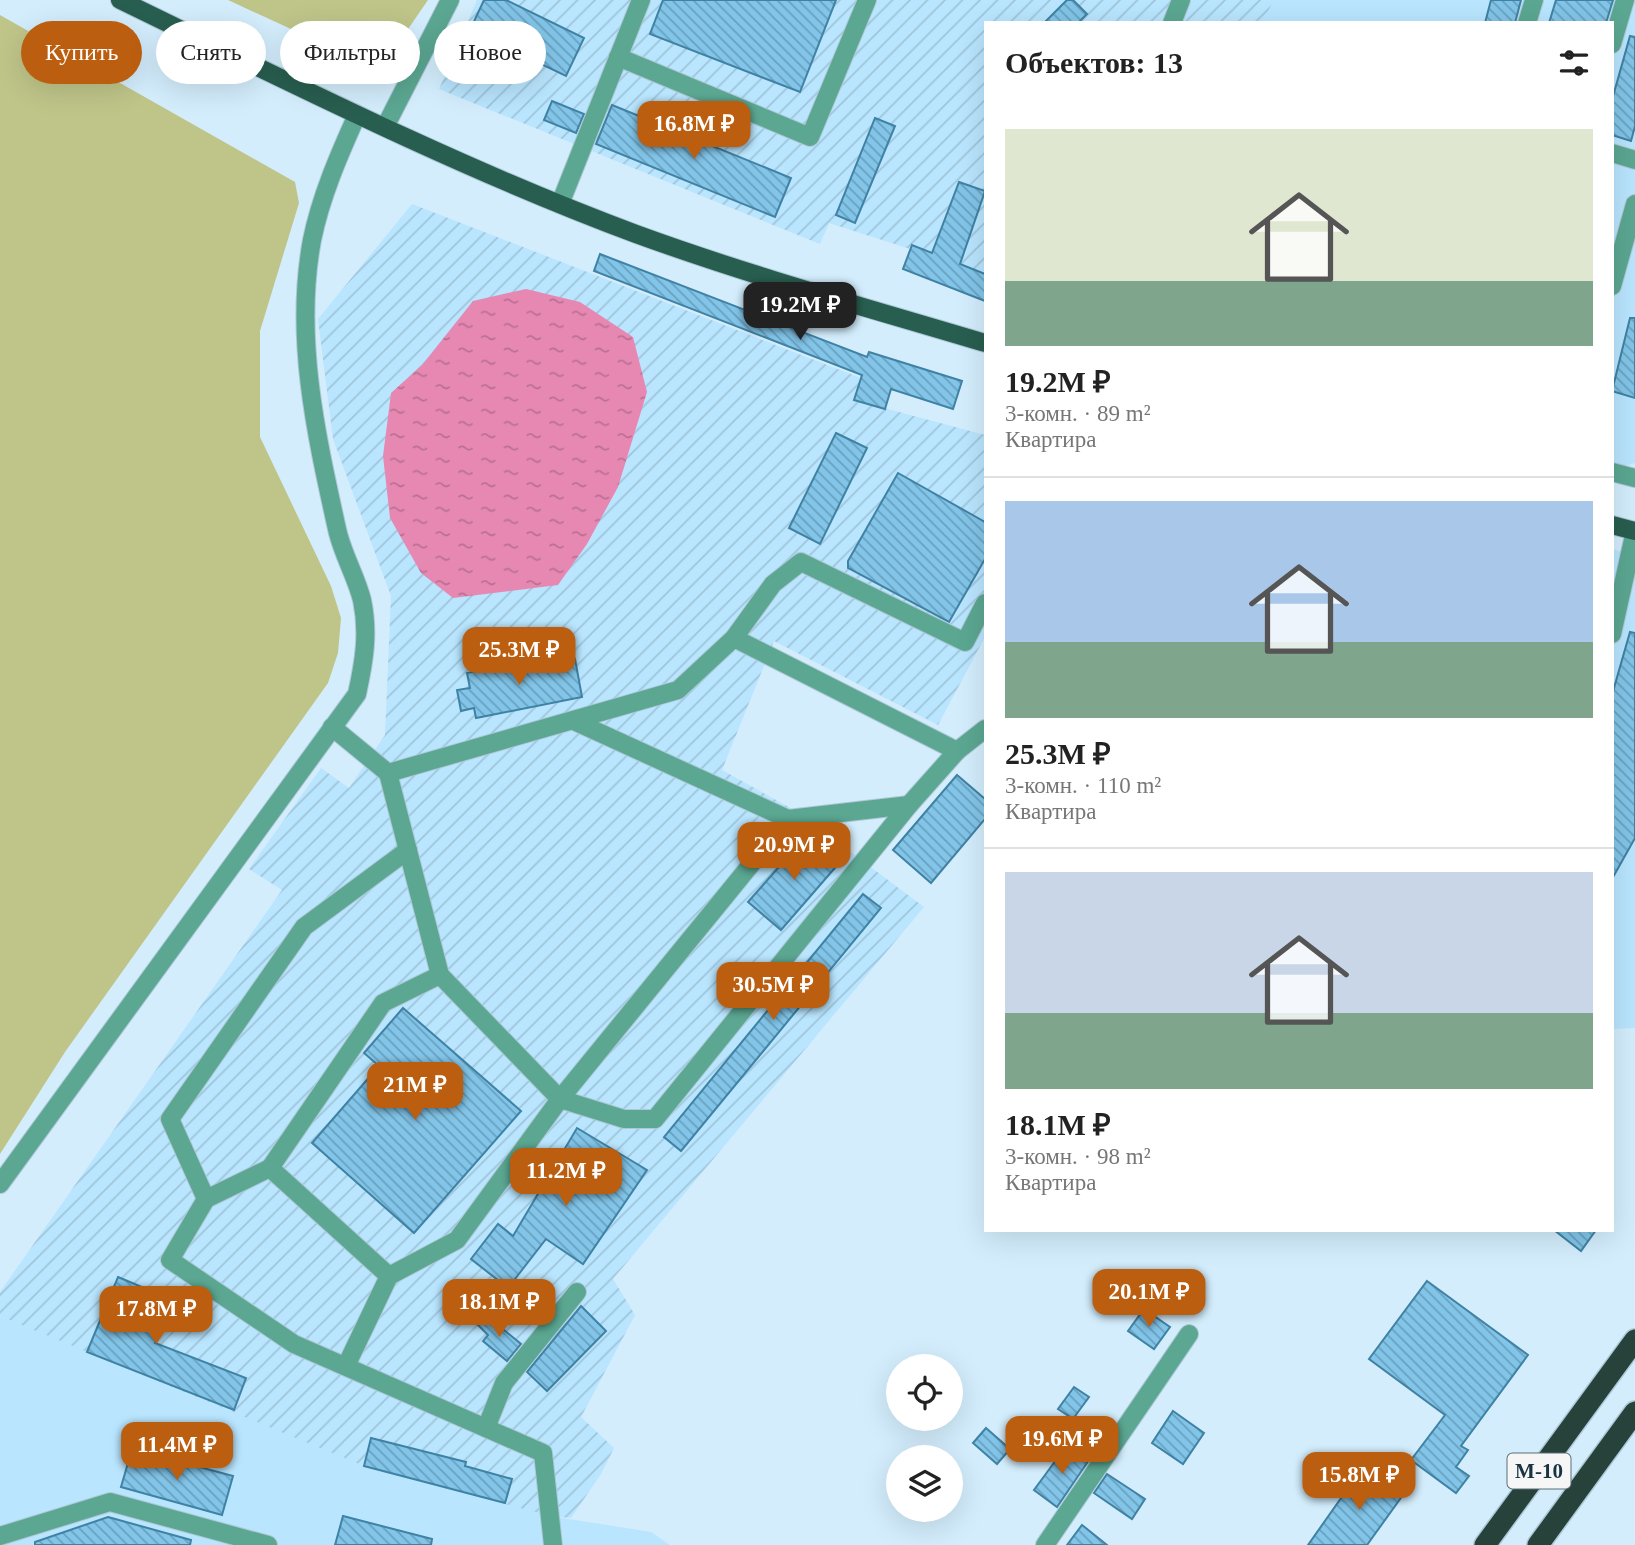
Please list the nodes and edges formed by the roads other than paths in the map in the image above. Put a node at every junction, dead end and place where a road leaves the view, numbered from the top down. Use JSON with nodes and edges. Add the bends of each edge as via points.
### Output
{"nodes":[{"id":1,"x":120,"y":0,"type":"edge"},
{"id":2,"x":450,"y":0,"type":"edge"},
{"id":3,"x":641,"y":0,"type":"edge"},
{"id":4,"x":867,"y":0,"type":"edge"},
{"id":5,"x":1181,"y":0,"type":"edge"},
{"id":6,"x":1534,"y":0,"type":"edge"},
{"id":7,"x":1625,"y":0,"type":"edge"},
{"id":8,"x":1173,"y":21,"type":"edge"},
{"id":9,"x":1528,"y":21,"type":"edge"},
{"id":10,"x":1614,"y":37,"type":"edge"},
{"id":11,"x":618,"y":57,"type":"junction"},
{"id":12,"x":358,"y":115,"type":"junction"},
{"id":13,"x":385,"y":127,"type":"junction"},
{"id":14,"x":1614,"y":154,"type":"edge"},
{"id":15,"x":1635,"y":160,"type":"edge"},
{"id":16,"x":560,"y":204,"type":"junction"},
{"id":17,"x":1635,"y":204,"type":"edge"},
{"id":18,"x":1614,"y":279,"type":"edge"},
{"id":19,"x":984,"y":343,"type":"edge"},
{"id":20,"x":1614,"y":473,"type":"edge"},
{"id":21,"x":1635,"y":478,"type":"edge"},
{"id":22,"x":1614,"y":526,"type":"edge"},
{"id":23,"x":1635,"y":531,"type":"edge"},
{"id":24,"x":984,"y":605,"type":"edge"},
{"id":25,"x":1614,"y":625,"type":"edge"},
{"id":26,"x":734,"y":638,"type":"junction"},
{"id":27,"x":574,"y":721,"type":"junction"},
{"id":28,"x":332,"y":727,"type":"junction"},
{"id":29,"x":984,"y":730,"type":"edge"},
{"id":30,"x":957,"y":751,"type":"junction"},
{"id":31,"x":388,"y":773,"type":"junction"},
{"id":32,"x":909,"y":805,"type":"junction"},
{"id":33,"x":788,"y":819,"type":"junction"},
{"id":34,"x":408,"y":850,"type":"junction"},
{"id":35,"x":440,"y":975,"type":"junction"},
{"id":36,"x":560,"y":1098,"type":"junction"},
{"id":37,"x":270,"y":1168,"type":"junction"},
{"id":38,"x":0,"y":1184,"type":"edge"},
{"id":39,"x":206,"y":1199,"type":"junction"},
{"id":40,"x":389,"y":1276,"type":"junction"},
{"id":41,"x":577,"y":1292,"type":"dead end"},
{"id":42,"x":1189,"y":1334,"type":"dead end"},
{"id":43,"x":1635,"y":1340,"type":"edge"},
{"id":44,"x":346,"y":1366,"type":"junction"},
{"id":45,"x":1635,"y":1412,"type":"edge"},
{"id":46,"x":486,"y":1428,"type":"junction"},
{"id":47,"x":0,"y":1536,"type":"edge"},
{"id":48,"x":1545,"y":1539,"type":"edge"},
{"id":49,"x":268,"y":1545,"type":"edge"},
{"id":50,"x":553,"y":1545,"type":"edge"},
{"id":51,"x":1045,"y":1545,"type":"edge"},
{"id":52,"x":1485,"y":1545,"type":"edge"}],
"edges":[{"from":1,"to":12,"type":"main road"},
{"from":2,"to":13,"type":"street"},
{"from":3,"to":11,"type":"street"},
{"from":4,"to":11,"type":"street","via":[[810,137]]},
{"from":5,"to":8,"type":"street"},
{"from":6,"to":9,"type":"street"},
{"from":7,"to":10,"type":"street"},
{"from":11,"to":16,"type":"street"},
{"from":12,"to":13,"type":"main road"},
{"from":12,"to":28,"type":"street","via":[[330,178],[313,239],[304,302],[307,373],[321,455],[338,534],[362,599],[367,647],[358,694]]},
{"from":13,"to":16,"type":"main road"},
{"from":14,"to":15,"type":"street"},
{"from":16,"to":19,"type":"main road","via":[[727,265]]},
{"from":17,"to":18,"type":"street"},
{"from":20,"to":21,"type":"street"},
{"from":22,"to":23,"type":"main road"},
{"from":23,"to":25,"type":"street"},
{"from":24,"to":26,"type":"street","via":[[965,642],[801,562],[773,584]]},
{"from":26,"to":27,"type":"street","via":[[678,690]]},
{"from":26,"to":30,"type":"street"},
{"from":27,"to":31,"type":"street"},
{"from":27,"to":33,"type":"street"},
{"from":28,"to":31,"type":"street"},
{"from":28,"to":38,"type":"street"},
{"from":29,"to":30,"type":"street"},
{"from":30,"to":32,"type":"street"},
{"from":31,"to":34,"type":"street"},
{"from":32,"to":33,"type":"street"},
{"from":32,"to":36,"type":"street","via":[[655,1119],[624,1119]]},
{"from":33,"to":36,"type":"street"},
{"from":34,"to":35,"type":"street"},
{"from":34,"to":39,"type":"street","via":[[304,927],[170,1119]]},
{"from":35,"to":36,"type":"street"},
{"from":35,"to":37,"type":"street","via":[[383,1003]]},
{"from":36,"to":40,"type":"street","via":[[457,1240]]},
{"from":37,"to":39,"type":"street"},
{"from":37,"to":40,"type":"street"},
{"from":39,"to":44,"type":"street","via":[[170,1260],[294,1344]]},
{"from":40,"to":44,"type":"street"},
{"from":41,"to":46,"type":"street","via":[[503,1383]]},
{"from":42,"to":51,"type":"street"},
{"from":43,"to":52,"type":"highway","number":"М-10"},
{"from":44,"to":46,"type":"street"},
{"from":45,"to":48,"type":"highway","number":"М-10"},
{"from":46,"to":50,"type":"street","via":[[543,1453]]},
{"from":47,"to":49,"type":"street","via":[[110,1502]]}]}
